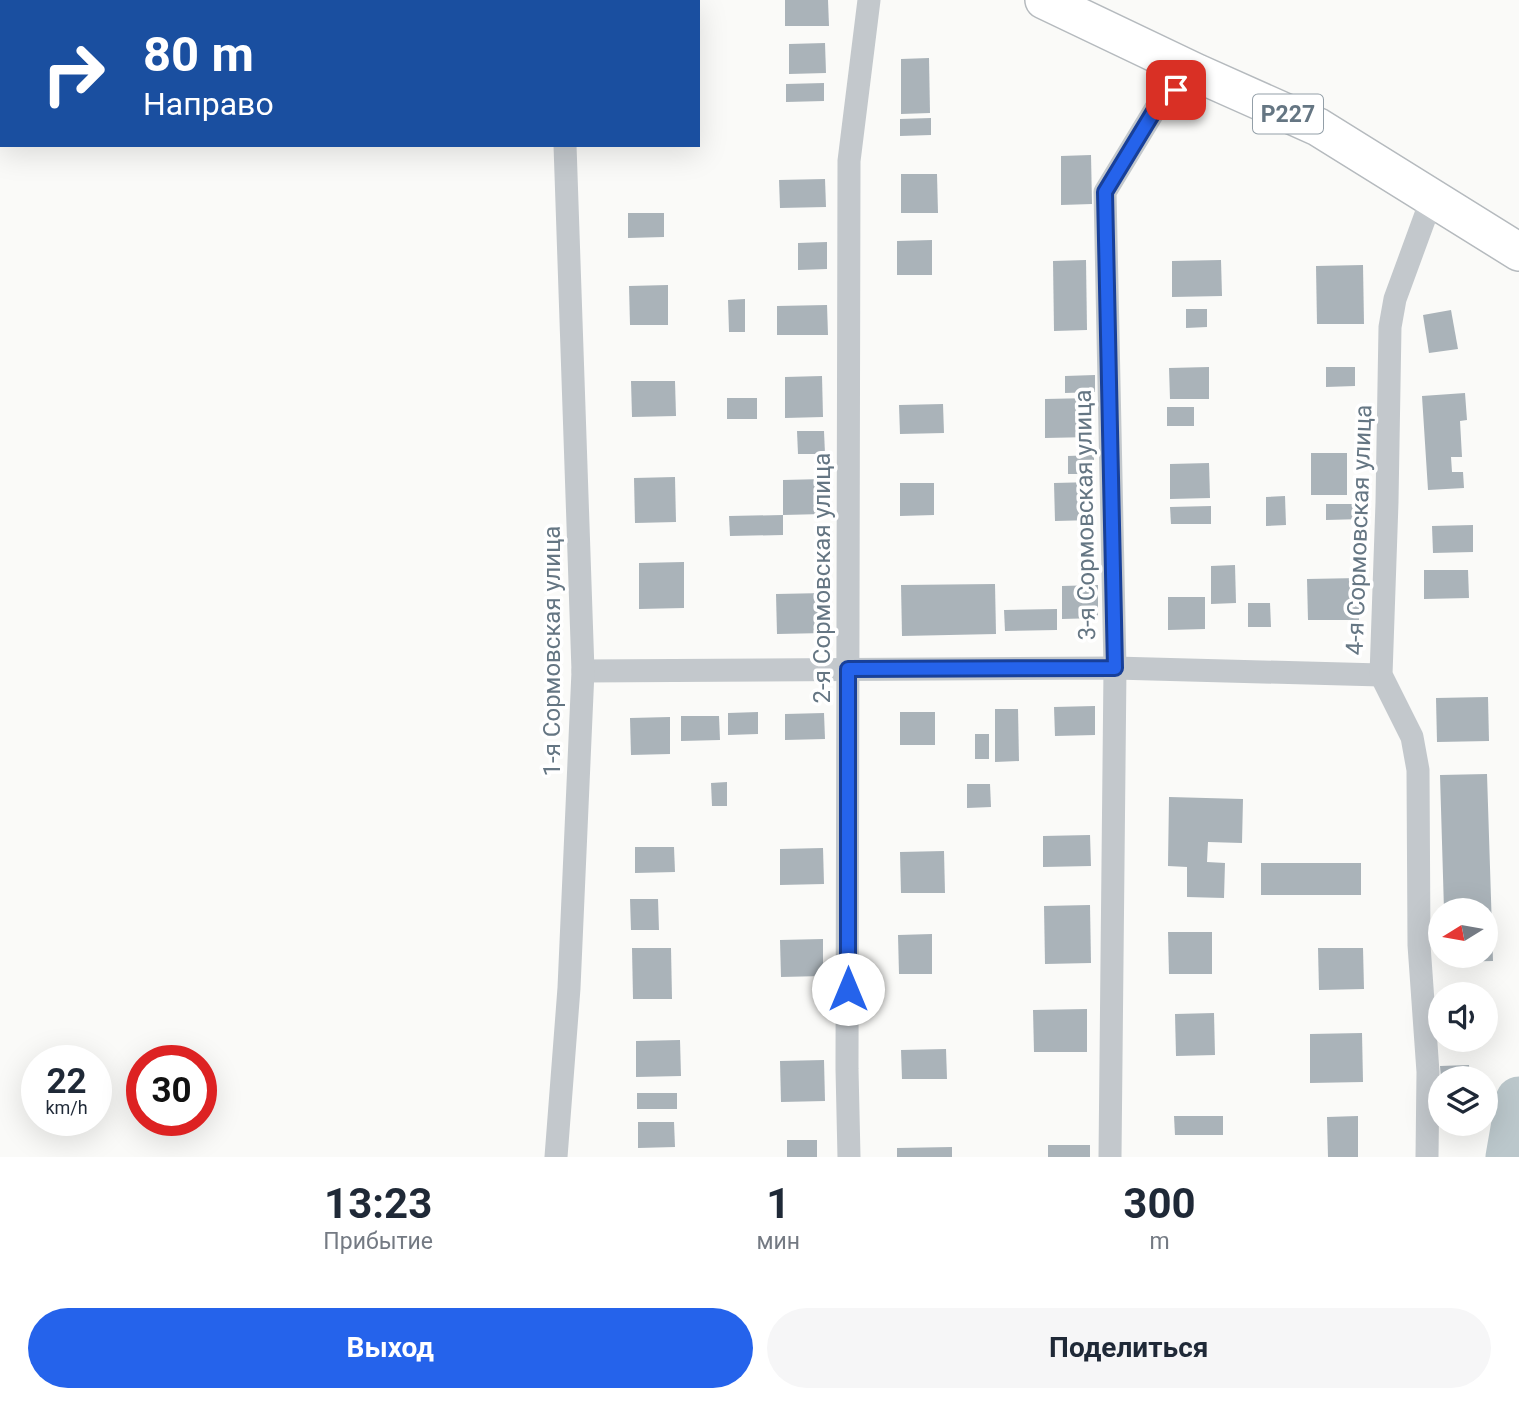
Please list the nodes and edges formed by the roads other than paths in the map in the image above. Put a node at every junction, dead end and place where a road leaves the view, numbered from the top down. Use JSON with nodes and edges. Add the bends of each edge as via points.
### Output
{"nodes":[{"id":1,"x":869,"y":0,"type":"edge"},
{"id":2,"x":1044,"y":0,"type":"edge"},
{"id":3,"x":1197,"y":73,"type":"junction"},
{"id":4,"x":565,"y":147,"type":"edge"},
{"id":5,"x":1432,"y":198,"type":"junction"},
{"id":6,"x":1519,"y":252,"type":"edge"},
{"id":7,"x":1115,"y":668,"type":"junction"},
{"id":8,"x":848,"y":669,"type":"junction"},
{"id":9,"x":583,"y":671,"type":"junction"},
{"id":10,"x":1381,"y":675,"type":"junction"},
{"id":11,"x":556,"y":1157,"type":"edge"},
{"id":12,"x":849,"y":1157,"type":"edge"},
{"id":13,"x":1111,"y":1157,"type":"edge"},
{"id":14,"x":1427,"y":1157,"type":"edge"}],
"edges":[{"from":1,"to":8,"type":"street","name":"2-я Сормовская улица","via":[[849,161]]},
{"from":2,"to":3,"type":"main road","number":"Р227"},
{"from":3,"to":5,"type":"main road","number":"Р227","via":[[1318,127]]},
{"from":3,"to":7,"type":"street","name":"3-я Сормовская улица","via":[[1156,108],[1105,192]]},
{"from":4,"to":9,"type":"street","name":"1-я Сормовская улица"},
{"from":5,"to":6,"type":"main road","number":"Р227"},
{"from":5,"to":10,"type":"street","name":"4-я Сормовская улица","via":[[1395,299],[1390,327]]},
{"from":7,"to":8,"type":"street"},
{"from":7,"to":10,"type":"street"},
{"from":7,"to":13,"type":"street","name":"3-я Сормовская улица"},
{"from":8,"to":9,"type":"street"},
{"from":8,"to":12,"type":"street","name":"2-я Сормовская улица"},
{"from":9,"to":11,"type":"street","name":"1-я Сормовская улица","via":[[569,988]]},
{"from":10,"to":14,"type":"street","name":"4-я Сормовская улица","via":[[1412,737],[1418,769]]}]}
